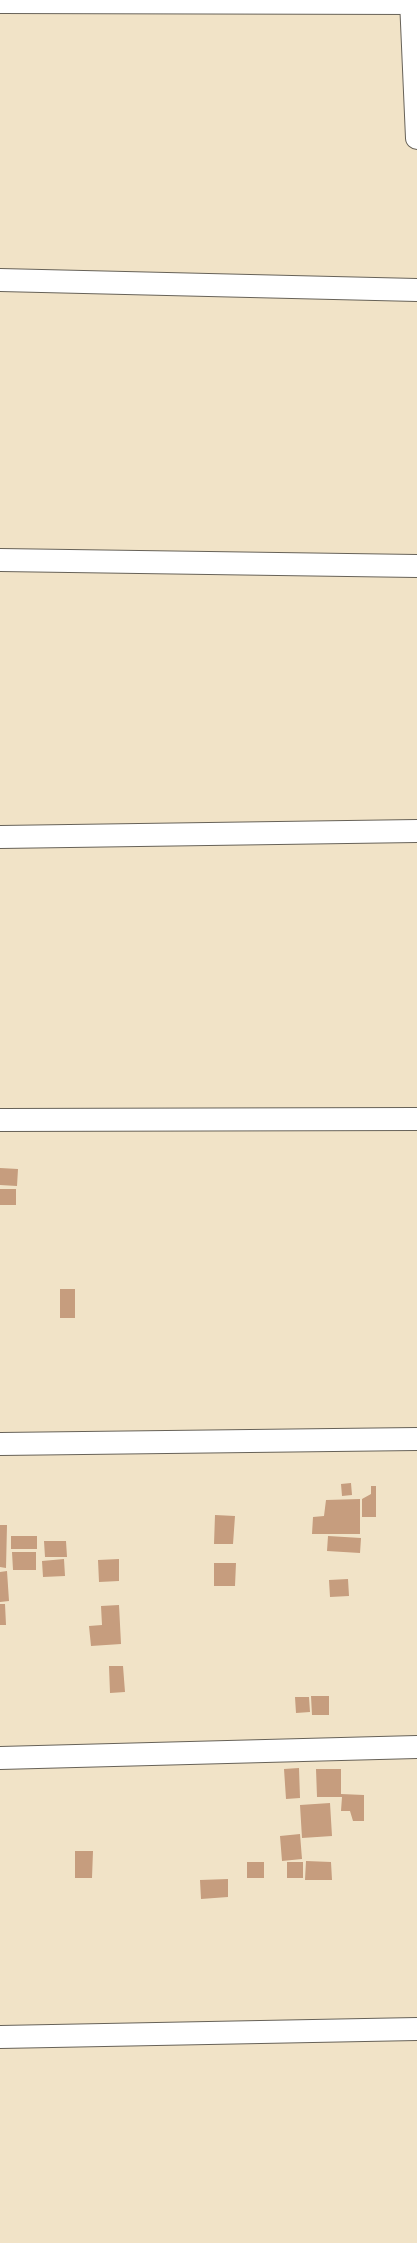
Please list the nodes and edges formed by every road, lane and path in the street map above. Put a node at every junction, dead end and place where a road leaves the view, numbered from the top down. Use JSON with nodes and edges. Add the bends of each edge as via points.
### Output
{"nodes":[{"id":1,"x":0,"y":2,"type":"edge"},
{"id":2,"x":413,"y":2,"type":"edge"},
{"id":3,"x":417,"y":138,"type":"edge"},
{"id":4,"x":0,"y":280,"type":"edge"},
{"id":5,"x":417,"y":290,"type":"edge"},
{"id":6,"x":0,"y":560,"type":"edge"},
{"id":7,"x":417,"y":566,"type":"edge"},
{"id":8,"x":417,"y":831,"type":"edge"},
{"id":9,"x":0,"y":837,"type":"edge"},
{"id":10,"x":417,"y":1118,"type":"edge"},
{"id":11,"x":0,"y":1120,"type":"edge"},
{"id":12,"x":417,"y":1439,"type":"edge"},
{"id":13,"x":0,"y":1444,"type":"edge"},
{"id":14,"x":417,"y":1747,"type":"edge"},
{"id":15,"x":0,"y":1758,"type":"edge"},
{"id":16,"x":417,"y":2029,"type":"edge"},
{"id":17,"x":0,"y":2036,"type":"edge"}],
"edges":[{"from":1,"to":2,"type":"street"},
{"from":2,"to":3,"type":"street"},
{"from":4,"to":5,"type":"street"},
{"from":6,"to":7,"type":"street"},
{"from":8,"to":9,"type":"street"},
{"from":10,"to":11,"type":"street"},
{"from":12,"to":13,"type":"street"},
{"from":14,"to":15,"type":"street"},
{"from":16,"to":17,"type":"street"}]}
